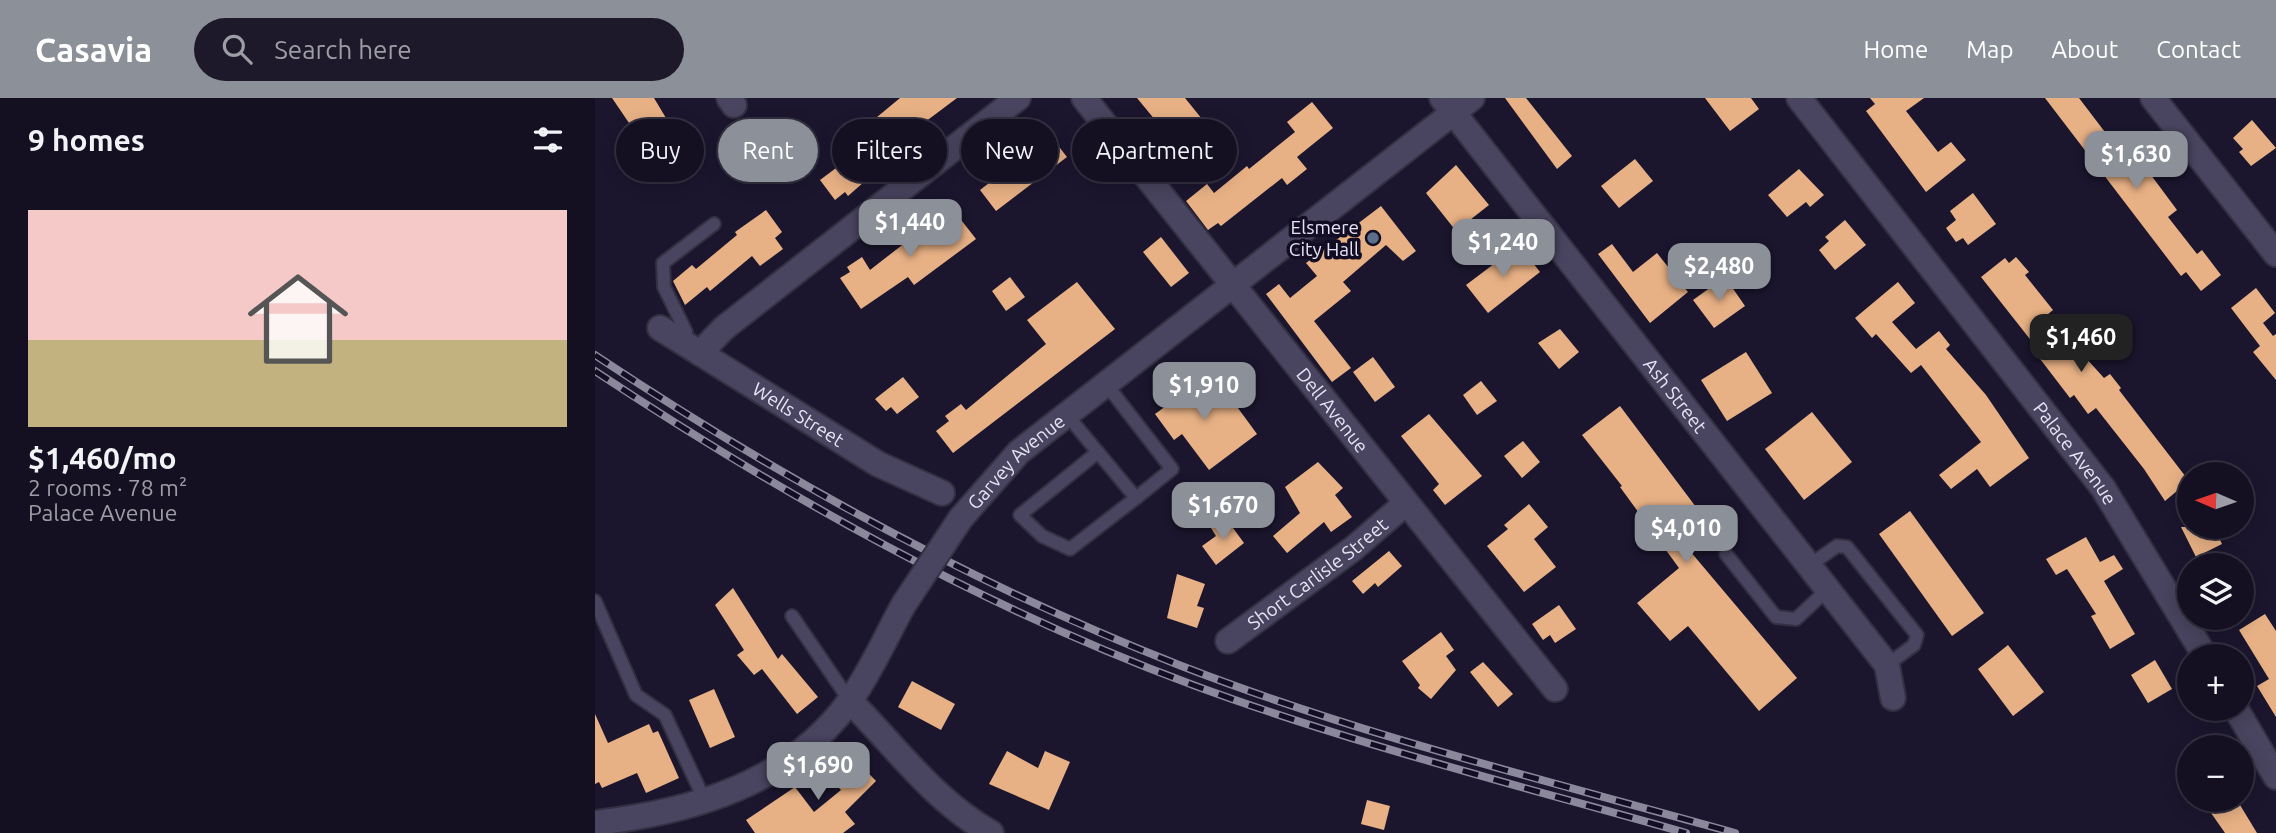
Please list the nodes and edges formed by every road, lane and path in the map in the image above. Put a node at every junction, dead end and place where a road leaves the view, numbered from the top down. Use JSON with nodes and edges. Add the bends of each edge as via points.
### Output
{"nodes":[{"id":1,"x":1018,"y":98,"type":"edge"},
{"id":2,"x":1084,"y":98,"type":"edge"},
{"id":3,"x":1799,"y":98,"type":"edge"},
{"id":4,"x":2153,"y":98,"type":"edge"},
{"id":5,"x":1456,"y":103,"type":"edge"},
{"id":6,"x":714,"y":223,"type":"dead end"},
{"id":7,"x":2276,"y":254,"type":"edge"},
{"id":8,"x":1232,"y":286,"type":"junction"},
{"id":9,"x":660,"y":328,"type":"dead end"},
{"id":10,"x":691,"y":347,"type":"junction"},
{"id":11,"x":1106,"y":384,"type":"junction"},
{"id":12,"x":1067,"y":415,"type":"junction"},
{"id":13,"x":1098,"y":453,"type":"junction"},
{"id":14,"x":942,"y":493,"type":"dead end"},
{"id":15,"x":1136,"y":498,"type":"junction"},
{"id":16,"x":1405,"y":504,"type":"junction"},
{"id":17,"x":1726,"y":554,"type":"dead end"},
{"id":18,"x":1810,"y":565,"type":"junction"},
{"id":19,"x":1828,"y":589,"type":"junction"},
{"id":20,"x":595,"y":601,"type":"edge"},
{"id":21,"x":792,"y":616,"type":"dead end"},
{"id":22,"x":1228,"y":641,"type":"dead end"},
{"id":23,"x":2198,"y":644,"type":"edge"},
{"id":24,"x":1887,"y":665,"type":"junction"},
{"id":25,"x":1555,"y":689,"type":"dead end"},
{"id":26,"x":1893,"y":698,"type":"dead end"},
{"id":27,"x":850,"y":701,"type":"junction"},
{"id":28,"x":2243,"y":721,"type":"edge"},
{"id":29,"x":2276,"y":777,"type":"edge"},
{"id":30,"x":705,"y":801,"type":"junction"},
{"id":31,"x":595,"y":823,"type":"edge"},
{"id":32,"x":991,"y":833,"type":"edge"}],
"edges":[{"from":1,"to":10,"type":"street","via":[[724,328]]},
{"from":2,"to":8,"type":"street","name":"Dell Avenue"},
{"from":3,"to":23,"type":"street","name":"Palace Avenue","via":[[2103,488]]},
{"from":4,"to":7,"type":"street"},
{"from":5,"to":8,"type":"street","name":"Garvey Avenue"},
{"from":5,"to":18,"type":"street","name":"Ash Street"},
{"from":6,"to":10,"type":"lane","via":[[663,263],[664,287]]},
{"from":8,"to":11,"type":"street","name":"Garvey Avenue"},
{"from":8,"to":16,"type":"street","name":"Dell Avenue"},
{"from":9,"to":10,"type":"street","name":"Wells Street"},
{"from":10,"to":14,"type":"street","name":"Wells Street","via":[[878,464]]},
{"from":11,"to":12,"type":"street","name":"Garvey Avenue"},
{"from":11,"to":15,"type":"lane","via":[[1173,469]]},
{"from":12,"to":13,"type":"lane"},
{"from":12,"to":27,"type":"street","name":"Garvey Avenue","bridge":true,"via":[[1019,452],[961,518],[904,604]]},
{"from":13,"to":15,"type":"lane"},
{"from":13,"to":15,"type":"lane","via":[[1020,514],[1042,536],[1070,548]]},
{"from":16,"to":22,"type":"street","name":"Short Carlisle Street","via":[[1354,548]]},
{"from":16,"to":25,"type":"street","name":"Dell Avenue"},
{"from":17,"to":19,"type":"lane","via":[[1776,617],[1796,619]]},
{"from":18,"to":19,"type":"street","name":"Ash Street"},
{"from":18,"to":24,"type":"lane","via":[[1837,545],[1847,547],[1917,635],[1914,645]]},
{"from":19,"to":24,"type":"street","name":"Ash Street"},
{"from":20,"to":30,"type":"lane","via":[[636,695],[665,715]]},
{"from":21,"to":27,"type":"lane"},
{"from":24,"to":26,"type":"street","name":"Ash Street"},
{"from":27,"to":30,"type":"street","name":"Garvey Avenue","via":[[828,726],[764,776]]},
{"from":27,"to":32,"type":"street","via":[[927,786],[951,808]]},
{"from":28,"to":29,"type":"street"},
{"from":30,"to":31,"type":"street","name":"Garvey Avenue","via":[[681,810]]}]}
